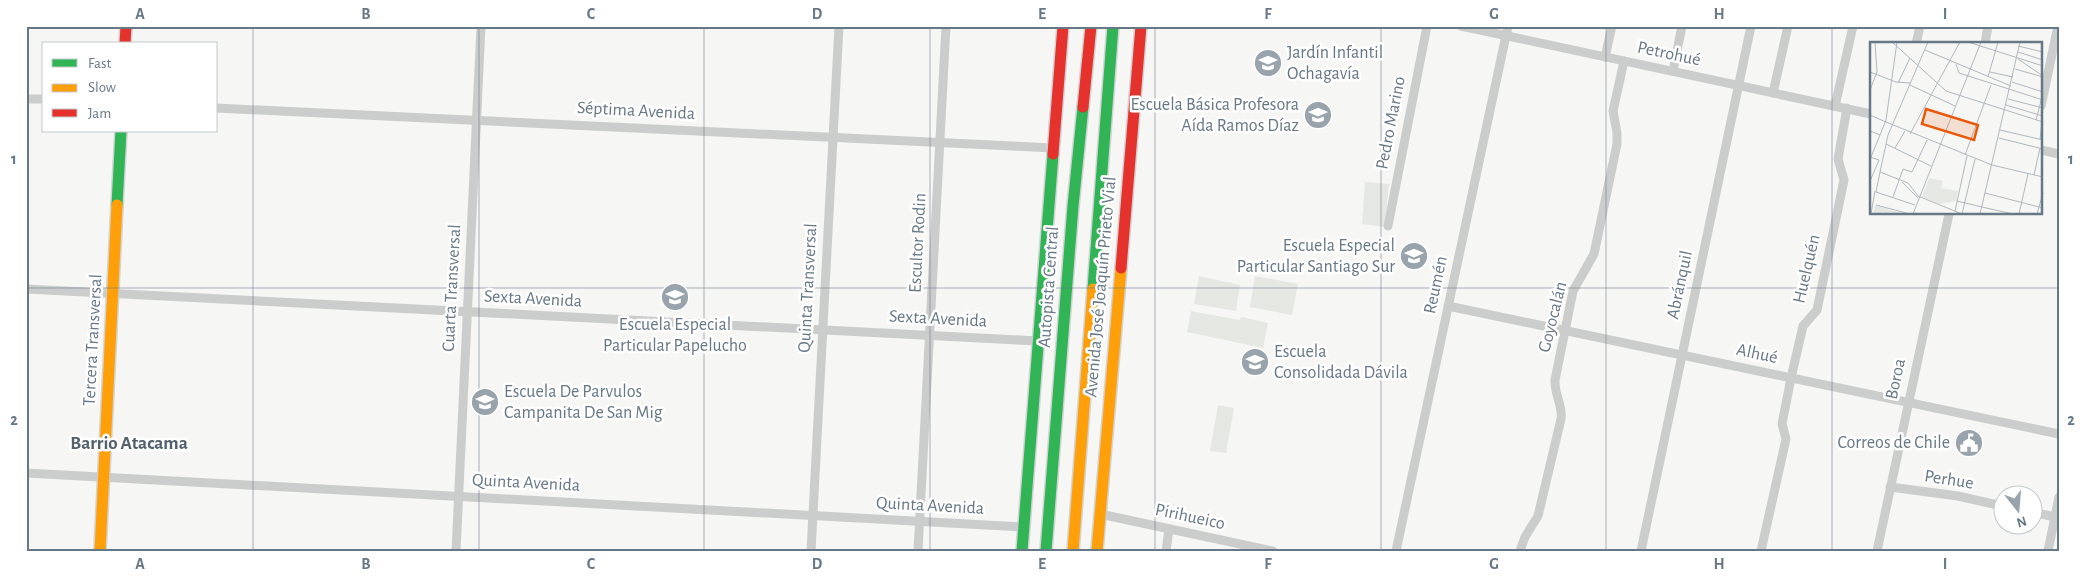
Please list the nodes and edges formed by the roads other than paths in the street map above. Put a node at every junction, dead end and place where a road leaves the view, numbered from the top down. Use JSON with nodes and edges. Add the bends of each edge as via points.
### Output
{"nodes":[{"id":1,"x":126,"y":26,"type":"edge"},
{"id":2,"x":481,"y":26,"type":"edge"},
{"id":3,"x":839,"y":26,"type":"edge"},
{"id":4,"x":946,"y":26,"type":"edge"},
{"id":5,"x":1063,"y":26,"type":"edge"},
{"id":6,"x":1090,"y":26,"type":"edge"},
{"id":7,"x":1114,"y":26,"type":"edge"},
{"id":8,"x":1141,"y":26,"type":"edge"},
{"id":9,"x":1426,"y":26,"type":"edge"},
{"id":10,"x":1460,"y":26,"type":"edge"},
{"id":11,"x":1612,"y":26,"type":"edge"},
{"id":12,"x":1682,"y":26,"type":"edge"},
{"id":13,"x":1751,"y":26,"type":"edge"},
{"id":14,"x":1788,"y":26,"type":"edge"},
{"id":15,"x":1853,"y":26,"type":"edge"},
{"id":16,"x":1920,"y":26,"type":"edge"},
{"id":17,"x":1988,"y":26,"type":"edge"},
{"id":18,"x":2058,"y":26,"type":"edge"},
{"id":19,"x":1507,"y":31,"type":"edge"},
{"id":20,"x":125,"y":42,"type":"edge"},
{"id":21,"x":1916,"y":42,"type":"edge"},
{"id":22,"x":1985,"y":42,"type":"edge"},
{"id":23,"x":1605,"y":57,"type":"junction"},
{"id":24,"x":1624,"y":61,"type":"junction"},
{"id":25,"x":1673,"y":71,"type":"junction"},
{"id":26,"x":1738,"y":85,"type":"junction"},
{"id":27,"x":1773,"y":93,"type":"junction"},
{"id":28,"x":26,"y":98,"type":"edge"},
{"id":29,"x":42,"y":99,"type":"edge"},
{"id":30,"x":2042,"y":101,"type":"edge"},
{"id":31,"x":1836,"y":106,"type":"junction"},
{"id":32,"x":218,"y":108,"type":"edge"},
{"id":33,"x":1847,"y":108,"type":"junction"},
{"id":34,"x":1870,"y":114,"type":"edge"},
{"id":35,"x":476,"y":120,"type":"junction"},
{"id":36,"x":120,"y":132,"type":"edge"},
{"id":37,"x":832,"y":137,"type":"junction"},
{"id":38,"x":940,"y":142,"type":"junction"},
{"id":39,"x":1054,"y":148,"type":"junction"},
{"id":40,"x":2042,"y":150,"type":"edge"},
{"id":41,"x":2059,"y":154,"type":"edge"},
{"id":42,"x":1949,"y":215,"type":"edge"},
{"id":43,"x":1388,"y":226,"type":"dead end"},
{"id":44,"x":26,"y":289,"type":"edge"},
{"id":45,"x":113,"y":294,"type":"junction"},
{"id":46,"x":1448,"y":306,"type":"junction"},
{"id":47,"x":467,"y":312,"type":"junction"},
{"id":48,"x":822,"y":329,"type":"junction"},
{"id":49,"x":1565,"y":330,"type":"junction"},
{"id":50,"x":930,"y":335,"type":"junction"},
{"id":51,"x":1038,"y":341,"type":"junction"},
{"id":52,"x":1682,"y":355,"type":"junction"},
{"id":53,"x":1791,"y":378,"type":"junction"},
{"id":54,"x":1908,"y":402,"type":"junction"},
{"id":55,"x":2059,"y":434,"type":"edge"},
{"id":56,"x":26,"y":473,"type":"edge"},
{"id":57,"x":104,"y":477,"type":"junction"},
{"id":58,"x":1890,"y":487,"type":"junction"},
{"id":59,"x":458,"y":495,"type":"junction"},
{"id":60,"x":2059,"y":497,"type":"edge"},
{"id":61,"x":1992,"y":504,"type":"edge"},
{"id":62,"x":1100,"y":514,"type":"junction"},
{"id":63,"x":2042,"y":514,"type":"edge"},
{"id":64,"x":813,"y":515,"type":"junction"},
{"id":65,"x":2055,"y":517,"type":"junction"},
{"id":66,"x":920,"y":521,"type":"junction"},
{"id":67,"x":1024,"y":527,"type":"junction"},
{"id":68,"x":1169,"y":529,"type":"junction"},
{"id":69,"x":1257,"y":549,"type":"edge"},
{"id":70,"x":100,"y":551,"type":"edge"},
{"id":71,"x":456,"y":551,"type":"edge"},
{"id":72,"x":811,"y":551,"type":"edge"},
{"id":73,"x":918,"y":551,"type":"edge"},
{"id":74,"x":1022,"y":551,"type":"edge"},
{"id":75,"x":1046,"y":551,"type":"edge"},
{"id":76,"x":1074,"y":551,"type":"edge"},
{"id":77,"x":1098,"y":551,"type":"edge"},
{"id":78,"x":1166,"y":551,"type":"edge"},
{"id":79,"x":1273,"y":551,"type":"edge"},
{"id":80,"x":1396,"y":551,"type":"edge"},
{"id":81,"x":1520,"y":551,"type":"edge"},
{"id":82,"x":1641,"y":551,"type":"edge"},
{"id":83,"x":1761,"y":551,"type":"edge"},
{"id":84,"x":1877,"y":551,"type":"edge"},
{"id":85,"x":2048,"y":551,"type":"edge"}],
"edges":[{"from":1,"to":20,"type":"main road"},
{"from":2,"to":35,"type":"street","name":"Cuarta Transversal"},
{"from":3,"to":37,"type":"street","name":"Quinta Transversal"},
{"from":4,"to":38,"type":"street","name":"Escultor Rodin"},
{"from":5,"to":39,"type":"main road"},
{"from":6,"to":75,"type":"main road","name":"Autopista Central"},
{"from":7,"to":76,"type":"main road"},
{"from":8,"to":62,"type":"main road","name":"Avenida José Joaquín Prieto Vial"},
{"from":9,"to":43,"type":"street","name":"Pedro Marino"},
{"from":10,"to":19,"type":"street","name":"Petrohué"},
{"from":11,"to":23,"type":"street"},
{"from":12,"to":25,"type":"street"},
{"from":13,"to":26,"type":"street","name":"Abránquil"},
{"from":14,"to":27,"type":"street"},
{"from":15,"to":31,"type":"street"},
{"from":16,"to":21,"type":"street"},
{"from":17,"to":22,"type":"street"},
{"from":18,"to":30,"type":"street"},
{"from":19,"to":23,"type":"street","name":"Petrohué"},
{"from":19,"to":46,"type":"street","name":"Reumén"},
{"from":23,"to":24,"type":"street","name":"Petrohué"},
{"from":24,"to":25,"type":"street","name":"Petrohué"},
{"from":24,"to":49,"type":"street","name":"Goyocalán","via":[[1613,111],[1617,144],[1596,244],[1591,262],[1575,286]]},
{"from":25,"to":26,"type":"street","name":"Petrohué"},
{"from":26,"to":27,"type":"street","name":"Petrohué"},
{"from":26,"to":52,"type":"street","name":"Abránquil"},
{"from":27,"to":31,"type":"street","name":"Petrohué"},
{"from":28,"to":29,"type":"street"},
{"from":31,"to":33,"type":"street","name":"Petrohué"},
{"from":32,"to":35,"type":"street","name":"Séptima Avenida"},
{"from":33,"to":34,"type":"street","name":"Petrohué"},
{"from":33,"to":53,"type":"street","name":"Huelquén","via":[[1838,159],[1844,180],[1816,310],[1803,326]]},
{"from":35,"to":37,"type":"street","name":"Séptima Avenida"},
{"from":35,"to":47,"type":"street","name":"Cuarta Transversal"},
{"from":36,"to":45,"type":"main road","name":"Tercera Transversal"},
{"from":37,"to":38,"type":"street","name":"Séptima Avenida"},
{"from":37,"to":48,"type":"street","name":"Quinta Transversal"},
{"from":38,"to":39,"type":"street","name":"Séptima Avenida"},
{"from":38,"to":50,"type":"street","name":"Escultor Rodin"},
{"from":39,"to":51,"type":"main road"},
{"from":40,"to":41,"type":"street"},
{"from":42,"to":54,"type":"street","name":"Boroa"},
{"from":44,"to":45,"type":"street","name":"Sexta Avenida"},
{"from":45,"to":47,"type":"street","name":"Sexta Avenida"},
{"from":45,"to":57,"type":"main road","name":"Tercera Transversal"},
{"from":46,"to":49,"type":"street","name":"Alhué"},
{"from":46,"to":80,"type":"street","name":"Reumén"},
{"from":47,"to":48,"type":"street","name":"Sexta Avenida"},
{"from":47,"to":59,"type":"street","name":"Cuarta Transversal"},
{"from":48,"to":50,"type":"street","name":"Sexta Avenida"},
{"from":48,"to":64,"type":"street","name":"Quinta Transversal"},
{"from":49,"to":52,"type":"street","name":"Alhué"},
{"from":49,"to":81,"type":"street","name":"Goyocalán","via":[[1555,384],[1562,409],[1561,419],[1538,516]]},
{"from":50,"to":51,"type":"street","name":"Sexta Avenida"},
{"from":50,"to":66,"type":"street","name":"Escultor Rodin"},
{"from":51,"to":67,"type":"main road"},
{"from":52,"to":53,"type":"street","name":"Alhué"},
{"from":52,"to":82,"type":"street","name":"Abránquil"},
{"from":53,"to":54,"type":"street","name":"Alhué"},
{"from":53,"to":83,"type":"street","name":"Huelquén","via":[[1782,424],[1786,439]]},
{"from":54,"to":55,"type":"street","name":"Alhué"},
{"from":54,"to":58,"type":"street","name":"Boroa"},
{"from":56,"to":57,"type":"street","name":"Quinta Avenida"},
{"from":57,"to":59,"type":"street","name":"Quinta Avenida"},
{"from":57,"to":70,"type":"main road","name":"Tercera Transversal"},
{"from":58,"to":61,"type":"street","name":"Perhue"},
{"from":58,"to":84,"type":"street","name":"Boroa"},
{"from":59,"to":64,"type":"street","name":"Quinta Avenida"},
{"from":59,"to":71,"type":"street","name":"Cuarta Transversal"},
{"from":60,"to":65,"type":"street"},
{"from":62,"to":68,"type":"street","name":"Pirihueico"},
{"from":62,"to":77,"type":"main road","name":"Avenida José Joaquín Prieto Vial"},
{"from":63,"to":65,"type":"street"},
{"from":64,"to":66,"type":"street","name":"Quinta Avenida"},
{"from":64,"to":72,"type":"street","name":"Quinta Transversal"},
{"from":65,"to":85,"type":"street"},
{"from":66,"to":67,"type":"street","name":"Quinta Avenida"},
{"from":66,"to":73,"type":"street","name":"Escultor Rodin"},
{"from":67,"to":74,"type":"main road"},
{"from":68,"to":69,"type":"street","name":"Pirihueico"},
{"from":68,"to":78,"type":"street"},
{"from":69,"to":79,"type":"street","name":"Pirihueico"}]}
